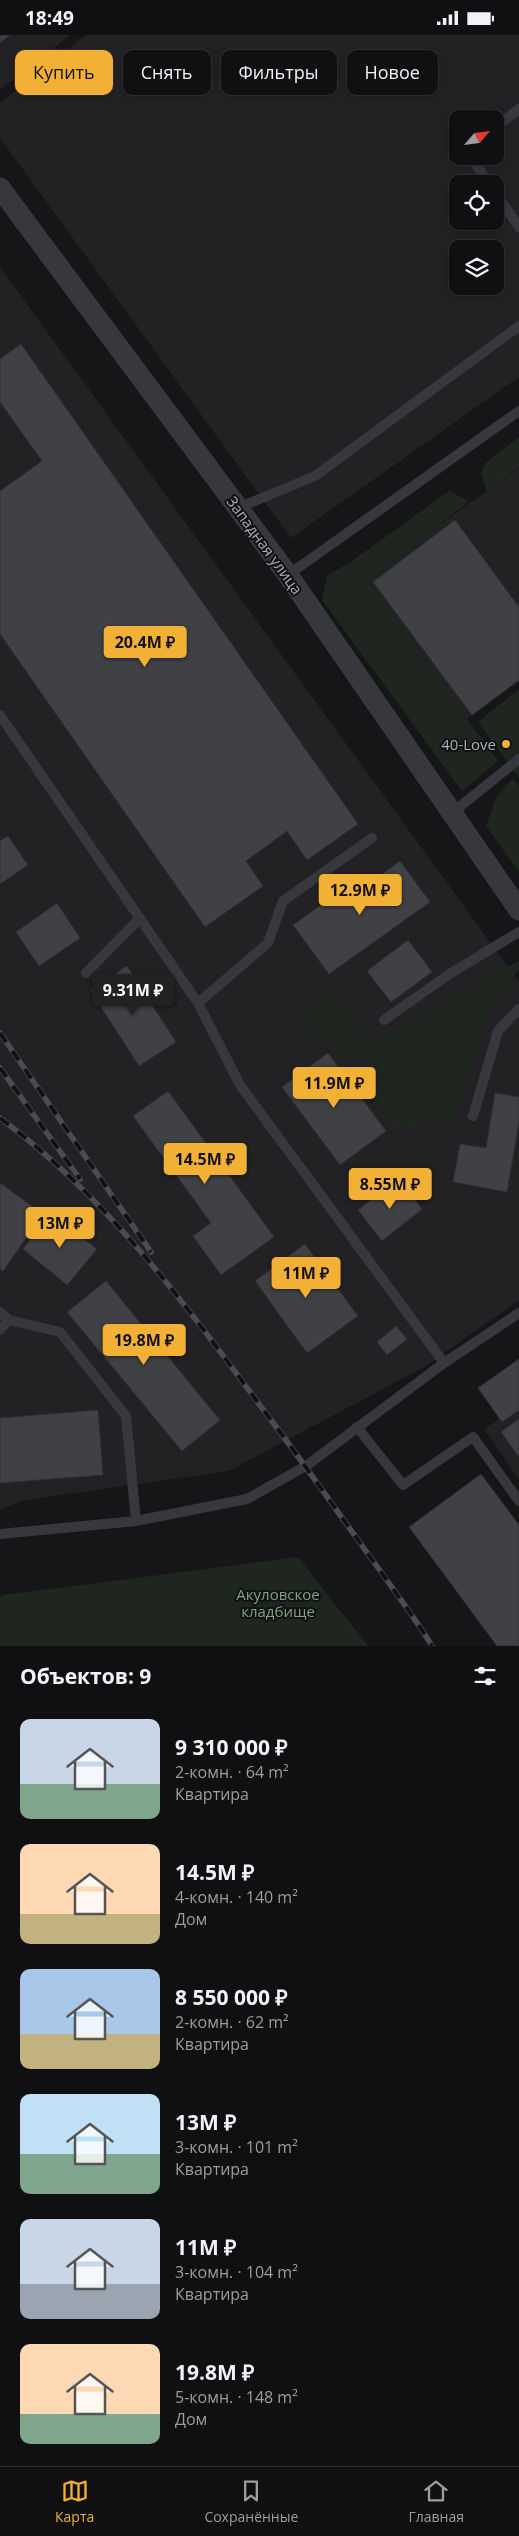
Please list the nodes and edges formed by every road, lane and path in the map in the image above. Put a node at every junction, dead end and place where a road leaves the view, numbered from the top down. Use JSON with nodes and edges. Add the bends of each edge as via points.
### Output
{"nodes":[{"id":1,"x":519,"y":109,"type":"edge"},
{"id":2,"x":504,"y":121,"type":"edge"},
{"id":3,"x":0,"y":188,"type":"edge"},
{"id":4,"x":504,"y":205,"type":"edge"},
{"id":5,"x":519,"y":227,"type":"edge"},
{"id":6,"x":519,"y":326,"type":"edge"},
{"id":7,"x":519,"y":411,"type":"edge"},
{"id":8,"x":238,"y":508,"type":"junction"},
{"id":9,"x":288,"y":575,"type":"junction"},
{"id":10,"x":0,"y":715,"type":"edge"},
{"id":11,"x":519,"y":759,"type":"edge"},
{"id":12,"x":452,"y":813,"type":"junction"},
{"id":13,"x":372,"y":838,"type":"dead end"},
{"id":14,"x":519,"y":910,"type":"edge"},
{"id":15,"x":140,"y":917,"type":"junction"},
{"id":16,"x":519,"y":932,"type":"edge"},
{"id":17,"x":86,"y":973,"type":"dead end"},
{"id":18,"x":198,"y":1003,"type":"junction"},
{"id":19,"x":519,"y":1009,"type":"edge"},
{"id":20,"x":384,"y":1020,"type":"dead end"},
{"id":21,"x":473,"y":1116,"type":"dead end"},
{"id":22,"x":0,"y":1312,"type":"edge"},
{"id":23,"x":519,"y":1313,"type":"edge"},
{"id":24,"x":10,"y":1320,"type":"junction"},
{"id":25,"x":0,"y":1330,"type":"edge"},
{"id":26,"x":444,"y":1363,"type":"junction"},
{"id":27,"x":357,"y":1427,"type":"junction"},
{"id":28,"x":519,"y":1501,"type":"edge"},
{"id":29,"x":136,"y":1521,"type":"junction"},
{"id":30,"x":0,"y":1534,"type":"edge"}],
"edges":[{"from":1,"to":2,"type":"lane"},
{"from":3,"to":8,"type":"street","name":"Западная улица"},
{"from":4,"to":5,"type":"lane"},
{"from":6,"to":8,"type":"lane","via":[[315,476]]},
{"from":7,"to":9,"type":"lane"},
{"from":8,"to":9,"type":"street","name":"Западная улица"},
{"from":9,"to":12,"type":"street","name":"Западная улица"},
{"from":10,"to":15,"type":"lane"},
{"from":11,"to":12,"type":"lane"},
{"from":12,"to":14,"type":"street","name":"Западная улица"},
{"from":13,"to":18,"type":"lane","via":[[283,901],[268,943]]},
{"from":15,"to":17,"type":"lane"},
{"from":15,"to":18,"type":"lane"},
{"from":16,"to":20,"type":"lane","via":[[451,973]]},
{"from":18,"to":26,"type":"lane","via":[[240,1085]]},
{"from":19,"to":21,"type":"lane","via":[[498,1031]]},
{"from":22,"to":24,"type":"lane"},
{"from":23,"to":26,"type":"lane"},
{"from":24,"to":25,"type":"lane"},
{"from":24,"to":29,"type":"lane","via":[[60,1332],[126,1415]]},
{"from":26,"to":27,"type":"lane"},
{"from":27,"to":28,"type":"lane","via":[[403,1485],[473,1437]]},
{"from":27,"to":29,"type":"lane","via":[[306,1466],[247,1499]]},
{"from":29,"to":30,"type":"lane"}]}
